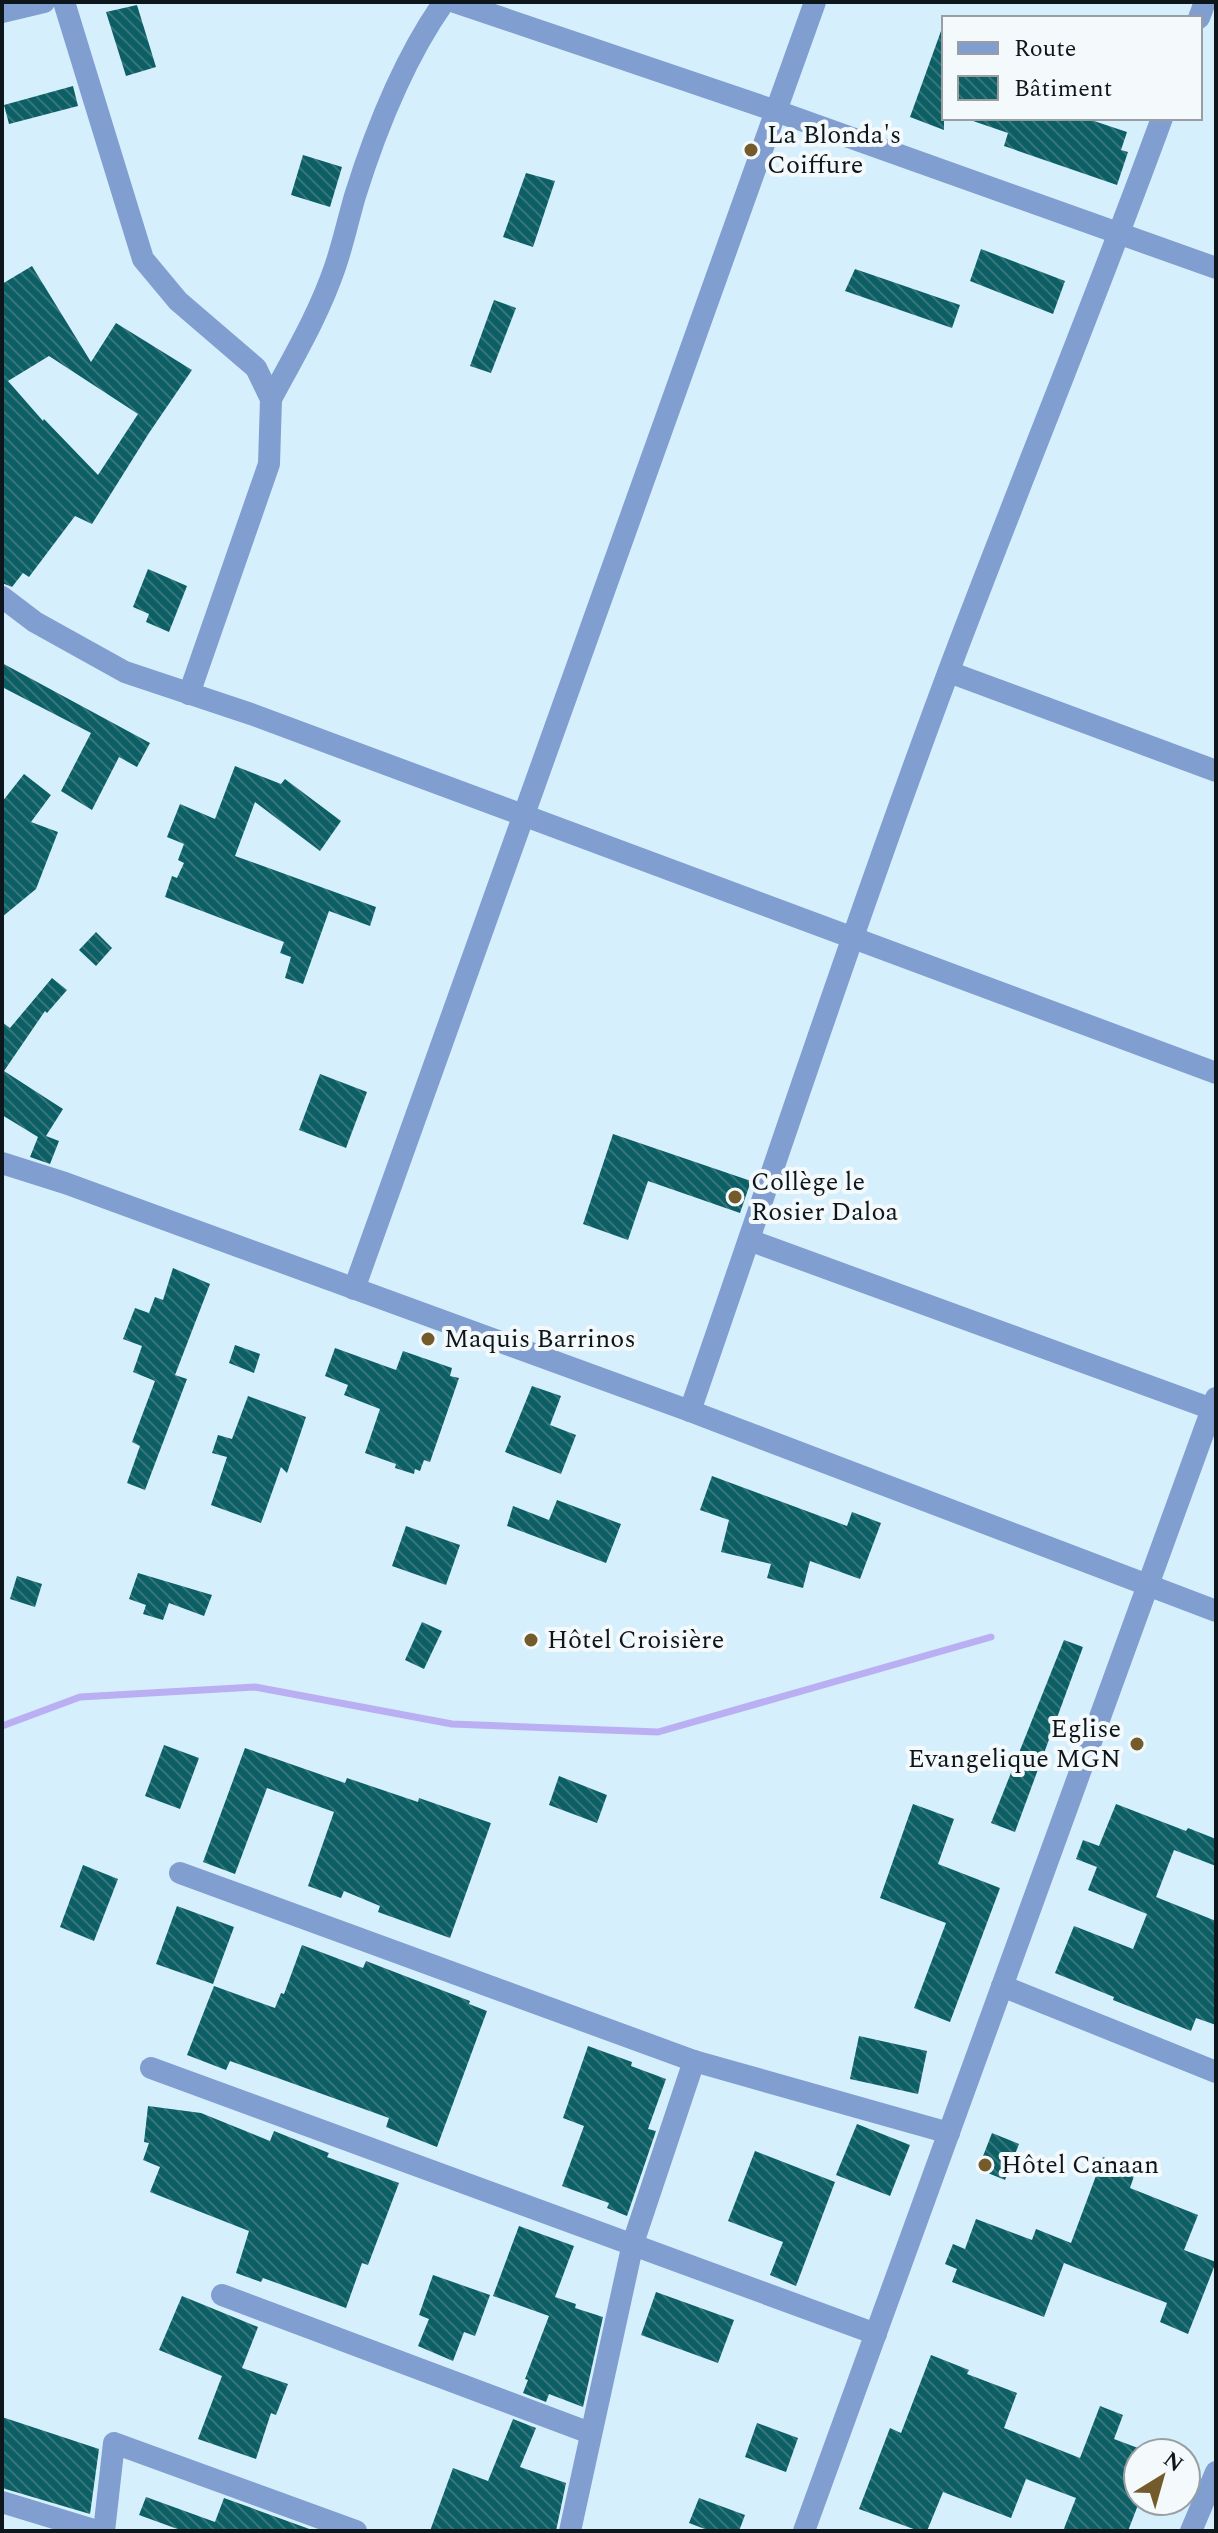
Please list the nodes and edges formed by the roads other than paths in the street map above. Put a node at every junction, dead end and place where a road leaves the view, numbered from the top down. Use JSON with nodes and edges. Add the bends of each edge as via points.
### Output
{"nodes":[{"id":1,"x":44,"y":2,"type":"edge"},
{"id":2,"x":64,"y":2,"type":"edge"},
{"id":3,"x":444,"y":2,"type":"edge"},
{"id":4,"x":455,"y":2,"type":"edge"},
{"id":5,"x":815,"y":2,"type":"edge"},
{"id":6,"x":2,"y":12,"type":"edge"},
{"id":7,"x":776,"y":111,"type":"junction"},
{"id":8,"x":1161,"y":120,"type":"edge"},
{"id":9,"x":1120,"y":234,"type":"junction"},
{"id":10,"x":1216,"y":268,"type":"edge"},
{"id":11,"x":271,"y":399,"type":"junction"},
{"id":12,"x":2,"y":597,"type":"edge"},
{"id":13,"x":949,"y":672,"type":"junction"},
{"id":14,"x":189,"y":694,"type":"junction"},
{"id":15,"x":1216,"y":771,"type":"edge"},
{"id":16,"x":524,"y":815,"type":"junction"},
{"id":17,"x":853,"y":937,"type":"junction"},
{"id":18,"x":1216,"y":1073,"type":"edge"},
{"id":19,"x":2,"y":1163,"type":"edge"},
{"id":20,"x":749,"y":1240,"type":"junction"},
{"id":21,"x":354,"y":1289,"type":"junction"},
{"id":22,"x":1214,"y":1404,"type":"edge"},
{"id":23,"x":690,"y":1411,"type":"junction"},
{"id":24,"x":1148,"y":1586,"type":"junction"},
{"id":25,"x":1216,"y":1611,"type":"edge"},
{"id":26,"x":180,"y":1873,"type":"dead end"},
{"id":27,"x":1002,"y":1986,"type":"junction"},
{"id":28,"x":694,"y":2061,"type":"junction"},
{"id":29,"x":151,"y":2068,"type":"dead end"},
{"id":30,"x":1216,"y":2072,"type":"edge"},
{"id":31,"x":949,"y":2133,"type":"junction"},
{"id":32,"x":633,"y":2243,"type":"junction"},
{"id":33,"x":222,"y":2295,"type":"dead end"},
{"id":34,"x":876,"y":2334,"type":"junction"},
{"id":35,"x":590,"y":2433,"type":"junction"},
{"id":36,"x":1216,"y":2472,"type":"edge"},
{"id":37,"x":2,"y":2502,"type":"edge"},
{"id":38,"x":809,"y":2530,"type":"edge"},
{"id":39,"x":97,"y":2531,"type":"edge"},
{"id":40,"x":104,"y":2531,"type":"edge"},
{"id":41,"x":356,"y":2531,"type":"edge"},
{"id":42,"x":570,"y":2531,"type":"edge"},
{"id":43,"x":1191,"y":2531,"type":"edge"}],
"edges":[{"from":1,"to":6,"type":"street"},
{"from":2,"to":11,"type":"street","via":[[143,259],[178,301],[256,368]]},
{"from":3,"to":11,"type":"street","via":[[420,36],[392,97],[336,266]]},
{"from":4,"to":7,"type":"street"},
{"from":5,"to":7,"type":"street"},
{"from":7,"to":9,"type":"street"},
{"from":7,"to":16,"type":"street"},
{"from":8,"to":9,"type":"street"},
{"from":9,"to":10,"type":"street"},
{"from":9,"to":13,"type":"street"},
{"from":11,"to":14,"type":"street","via":[[269,464]]},
{"from":12,"to":14,"type":"street","via":[[35,622],[125,672]]},
{"from":13,"to":15,"type":"street"},
{"from":13,"to":17,"type":"street"},
{"from":14,"to":16,"type":"street"},
{"from":16,"to":17,"type":"street"},
{"from":16,"to":21,"type":"street"},
{"from":17,"to":18,"type":"street"},
{"from":17,"to":20,"type":"street"},
{"from":19,"to":21,"type":"street"},
{"from":20,"to":22,"type":"street"},
{"from":20,"to":23,"type":"street"},
{"from":21,"to":23,"type":"street"},
{"from":22,"to":24,"type":"street"},
{"from":23,"to":24,"type":"street"},
{"from":24,"to":25,"type":"street"},
{"from":24,"to":27,"type":"street"},
{"from":26,"to":28,"type":"street"},
{"from":27,"to":30,"type":"street"},
{"from":27,"to":31,"type":"street"},
{"from":28,"to":31,"type":"street"},
{"from":28,"to":32,"type":"street"},
{"from":29,"to":32,"type":"street"},
{"from":31,"to":34,"type":"street"},
{"from":32,"to":34,"type":"street"},
{"from":32,"to":35,"type":"street"},
{"from":33,"to":35,"type":"street"},
{"from":34,"to":38,"type":"street"},
{"from":35,"to":42,"type":"street"},
{"from":36,"to":43,"type":"street"},
{"from":37,"to":39,"type":"street"},
{"from":40,"to":41,"type":"street","via":[[114,2443]]}]}
